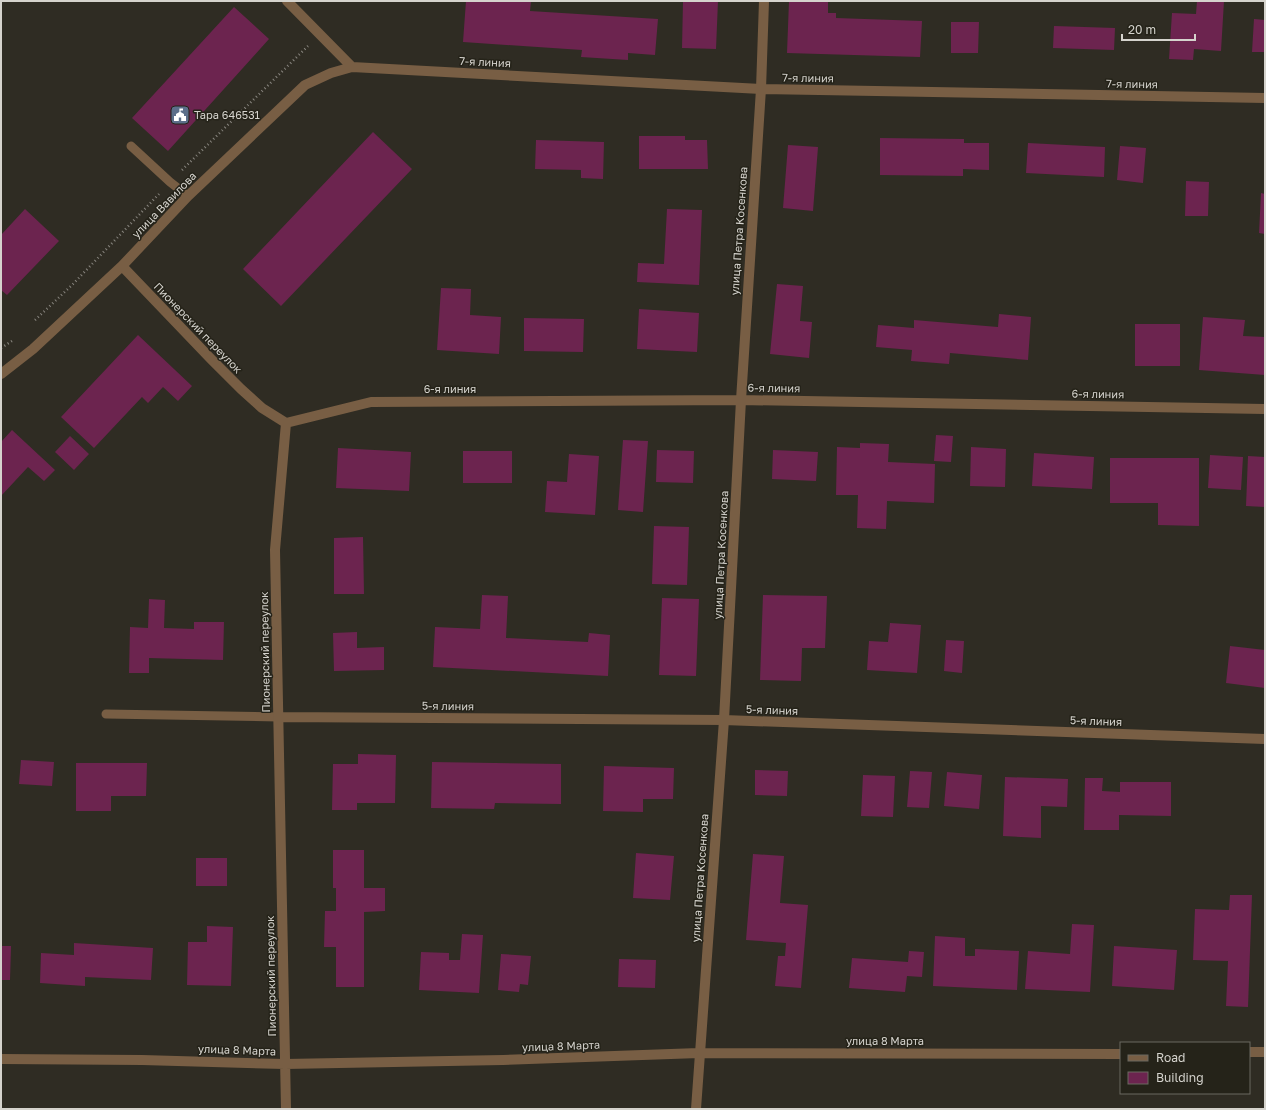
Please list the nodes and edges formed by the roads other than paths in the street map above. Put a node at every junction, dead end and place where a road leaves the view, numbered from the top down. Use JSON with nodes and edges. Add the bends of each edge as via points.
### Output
{"nodes":[{"id":1,"x":287,"y":1,"type":"edge"},
{"id":2,"x":764,"y":1,"type":"edge"},
{"id":3,"x":352,"y":67,"type":"junction"},
{"id":4,"x":761,"y":89,"type":"junction"},
{"id":5,"x":1265,"y":98,"type":"edge"},
{"id":6,"x":131,"y":146,"type":"dead end"},
{"id":7,"x":188,"y":196,"type":"junction"},
{"id":8,"x":122,"y":266,"type":"junction"},
{"id":9,"x":1,"y":374,"type":"edge"},
{"id":10,"x":741,"y":400,"type":"junction"},
{"id":11,"x":1265,"y":409,"type":"edge"},
{"id":12,"x":286,"y":423,"type":"junction"},
{"id":13,"x":106,"y":714,"type":"dead end"},
{"id":14,"x":279,"y":717,"type":"junction"},
{"id":15,"x":724,"y":720,"type":"junction"},
{"id":16,"x":1265,"y":739,"type":"edge"},
{"id":17,"x":1250,"y":1052,"type":"edge"},
{"id":18,"x":1265,"y":1052,"type":"edge"},
{"id":19,"x":699,"y":1053,"type":"junction"},
{"id":20,"x":1120,"y":1054,"type":"edge"},
{"id":21,"x":1,"y":1059,"type":"edge"},
{"id":22,"x":285,"y":1064,"type":"junction"},
{"id":23,"x":286,"y":1109,"type":"edge"},
{"id":24,"x":696,"y":1109,"type":"edge"}],
"edges":[{"from":1,"to":3,"type":"street"},
{"from":2,"to":4,"type":"street","name":"улица Петра Косенкова"},
{"from":3,"to":4,"type":"street","name":"7-я линия"},
{"from":3,"to":7,"type":"street","name":"улица Вавилова","via":[[304,85]]},
{"from":4,"to":5,"type":"street","name":"7-я линия"},
{"from":4,"to":10,"type":"street","name":"улица Петра Косенкова"},
{"from":6,"to":7,"type":"lane"},
{"from":7,"to":8,"type":"street","name":"улица Вавилова"},
{"from":8,"to":9,"type":"street","name":"улица Вавилова","via":[[33,349]]},
{"from":8,"to":12,"type":"street","name":"Пионерский переулок","via":[[241,389],[262,408]]},
{"from":10,"to":11,"type":"street","name":"6-я линия"},
{"from":10,"to":12,"type":"street","name":"6-я линия","via":[[371,402]]},
{"from":10,"to":15,"type":"street","name":"улица Петра Косенкова"},
{"from":12,"to":14,"type":"street","name":"Пионерский переулок","via":[[275,550]]},
{"from":13,"to":14,"type":"lane"},
{"from":14,"to":15,"type":"street","name":"5-я линия"},
{"from":14,"to":22,"type":"street","name":"Пионерский переулок"},
{"from":15,"to":16,"type":"street","name":"5-я линия"},
{"from":15,"to":19,"type":"street","name":"улица Петра Косенкова"},
{"from":17,"to":18,"type":"street"},
{"from":19,"to":20,"type":"street","name":"улица 8 Марта"},
{"from":19,"to":22,"type":"street","name":"улица 8 Марта"},
{"from":19,"to":24,"type":"street","name":"улица Петра Косенкова"},
{"from":21,"to":22,"type":"street","name":"улица 8 Марта"},
{"from":22,"to":23,"type":"street","name":"Пионерский переулок"}]}
